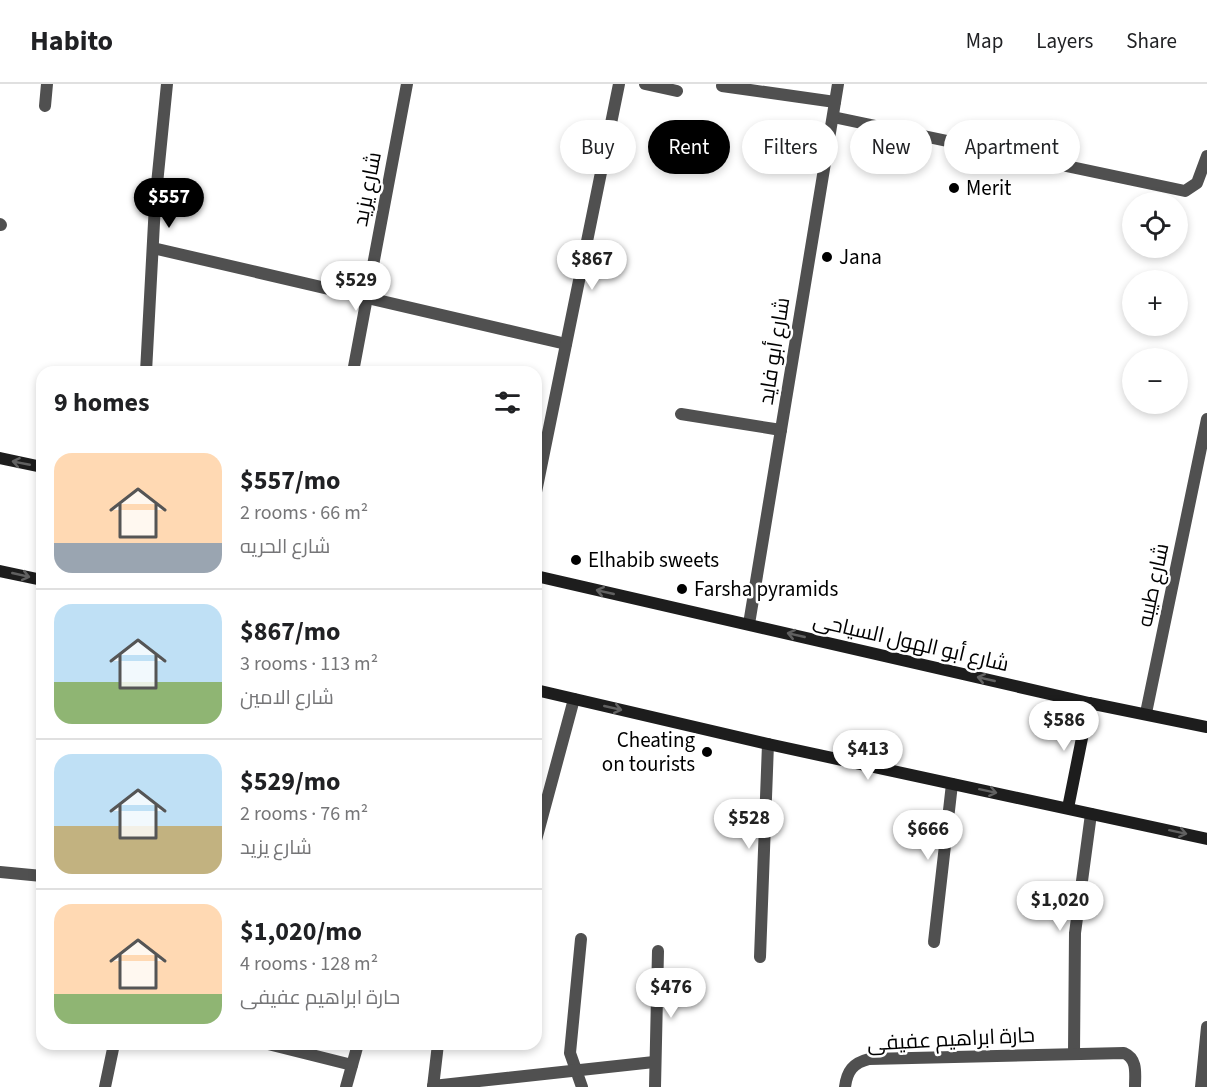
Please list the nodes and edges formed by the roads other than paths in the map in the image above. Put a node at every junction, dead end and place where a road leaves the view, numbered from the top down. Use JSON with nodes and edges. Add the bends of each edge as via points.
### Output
{"nodes":[{"id":1,"x":47,"y":84,"type":"edge"},
{"id":2,"x":167,"y":84,"type":"edge"},
{"id":3,"x":407,"y":84,"type":"edge"},
{"id":4,"x":619,"y":84,"type":"edge"},
{"id":5,"x":645,"y":84,"type":"edge"},
{"id":6,"x":838,"y":84,"type":"edge"},
{"id":7,"x":722,"y":86,"type":"dead end"},
{"id":8,"x":677,"y":91,"type":"dead end"},
{"id":9,"x":835,"y":102,"type":"junction"},
{"id":10,"x":45,"y":106,"type":"dead end"},
{"id":11,"x":833,"y":117,"type":"junction"},
{"id":12,"x":1207,"y":156,"type":"edge"},
{"id":13,"x":153,"y":248,"type":"junction"},
{"id":14,"x":366,"y":299,"type":"junction"},
{"id":15,"x":566,"y":344,"type":"junction"},
{"id":16,"x":146,"y":366,"type":"edge"},
{"id":17,"x":354,"y":366,"type":"edge"},
{"id":18,"x":681,"y":414,"type":"dead end"},
{"id":19,"x":1207,"y":419,"type":"edge"},
{"id":20,"x":781,"y":430,"type":"junction"},
{"id":21,"x":0,"y":458,"type":"edge"},
{"id":22,"x":542,"y":462,"type":"edge"},
{"id":23,"x":36,"y":466,"type":"edge"},
{"id":24,"x":1202,"y":467,"type":"edge"},
{"id":25,"x":0,"y":570,"type":"edge"},
{"id":26,"x":542,"y":577,"type":"edge"},
{"id":27,"x":36,"y":579,"type":"edge"},
{"id":28,"x":749,"y":624,"type":"junction"},
{"id":29,"x":542,"y":691,"type":"edge"},
{"id":30,"x":574,"y":699,"type":"junction"},
{"id":31,"x":1089,"y":703,"type":"junction"},
{"id":32,"x":1146,"y":713,"type":"junction"},
{"id":33,"x":1207,"y":727,"type":"edge"},
{"id":34,"x":768,"y":744,"type":"junction"},
{"id":35,"x":952,"y":784,"type":"junction"},
{"id":36,"x":1068,"y":808,"type":"junction"},
{"id":37,"x":1091,"y":814,"type":"junction"},
{"id":38,"x":542,"y":818,"type":"edge"},
{"id":39,"x":1207,"y":838,"type":"edge"},
{"id":40,"x":0,"y":872,"type":"edge"},
{"id":41,"x":36,"y":875,"type":"edge"},
{"id":42,"x":581,"y":939,"type":"dead end"},
{"id":43,"x":934,"y":942,"type":"dead end"},
{"id":44,"x":658,"y":951,"type":"dead end"},
{"id":45,"x":760,"y":957,"type":"dead end"},
{"id":46,"x":1207,"y":1027,"type":"edge"},
{"id":47,"x":113,"y":1050,"type":"edge"},
{"id":48,"x":292,"y":1050,"type":"edge"},
{"id":49,"x":356,"y":1050,"type":"edge"},
{"id":50,"x":437,"y":1050,"type":"edge"},
{"id":51,"x":1074,"y":1053,"type":"junction"},
{"id":52,"x":654,"y":1062,"type":"junction"},
{"id":53,"x":352,"y":1065,"type":"junction"},
{"id":54,"x":576,"y":1071,"type":"junction"},
{"id":55,"x":433,"y":1086,"type":"edge"},
{"id":56,"x":105,"y":1087,"type":"edge"},
{"id":57,"x":346,"y":1087,"type":"edge"},
{"id":58,"x":582,"y":1087,"type":"edge"},
{"id":59,"x":655,"y":1087,"type":"edge"},
{"id":60,"x":845,"y":1087,"type":"edge"},
{"id":61,"x":1135,"y":1087,"type":"edge"},
{"id":62,"x":1201,"y":1087,"type":"edge"}],
"edges":[{"from":1,"to":10,"type":"street"},
{"from":2,"to":13,"type":"street"},
{"from":3,"to":14,"type":"street","name":"شارع يزيد"},
{"from":4,"to":15,"type":"street"},
{"from":5,"to":8,"type":"street"},
{"from":6,"to":9,"type":"street","name":"شارع أبو فايد"},
{"from":7,"to":9,"type":"street"},
{"from":9,"to":11,"type":"street","name":"شارع أبو فايد"},
{"from":11,"to":12,"type":"street","via":[[1180,190],[1194,187]]},
{"from":11,"to":20,"type":"street","name":"شارع أبو فايد"},
{"from":13,"to":14,"type":"street"},
{"from":13,"to":16,"type":"street"},
{"from":14,"to":15,"type":"street"},
{"from":14,"to":17,"type":"street","name":"شارع يزيد"},
{"from":15,"to":22,"type":"street"},
{"from":18,"to":20,"type":"street"},
{"from":19,"to":24,"type":"street","name":"شارع طيبه"},
{"from":20,"to":28,"type":"street","name":"شارع أبو فايد"},
{"from":23,"to":21,"type":"main road","one_way":true},
{"from":24,"to":32,"type":"street","name":"شارع طيبه"},
{"from":25,"to":27,"type":"main road","one_way":true},
{"from":28,"to":26,"type":"main road","name":"شارع أبو الهول السياحى","one_way":true},
{"from":31,"to":28,"type":"main road","name":"شارع أبو الهول السياحى","one_way":true},
{"from":29,"to":30,"type":"main road"},
{"from":30,"to":34,"type":"main road","one_way":true},
{"from":30,"to":38,"type":"street"},
{"from":31,"to":32,"type":"main road","name":"شارع أبو الهول السياحى"},
{"from":31,"to":36,"type":"main road"},
{"from":32,"to":33,"type":"main road","name":"شارع أبو الهول السياحى"},
{"from":34,"to":35,"type":"main road"},
{"from":34,"to":45,"type":"street"},
{"from":35,"to":36,"type":"main road","one_way":true},
{"from":35,"to":43,"type":"street"},
{"from":36,"to":37,"type":"main road"},
{"from":37,"to":39,"type":"main road","one_way":true},
{"from":37,"to":51,"type":"street","via":[[1075,933]]},
{"from":40,"to":41,"type":"street"},
{"from":42,"to":54,"type":"street","via":[[570,1053]]},
{"from":44,"to":52,"type":"street"},
{"from":46,"to":62,"type":"street"},
{"from":47,"to":56,"type":"street"},
{"from":48,"to":53,"type":"street"},
{"from":49,"to":53,"type":"street"},
{"from":50,"to":55,"type":"street"},
{"from":51,"to":60,"type":"street","name":"حارة ابراهيم عفيفى","via":[[869,1059],[851,1068]]},
{"from":51,"to":61,"type":"street","name":"حارة ابراهيم عفيفى","via":[[1130,1056]]},
{"from":52,"to":54,"type":"street"},
{"from":52,"to":59,"type":"street"},
{"from":53,"to":57,"type":"street"},
{"from":54,"to":55,"type":"street"},
{"from":54,"to":58,"type":"street"}]}
